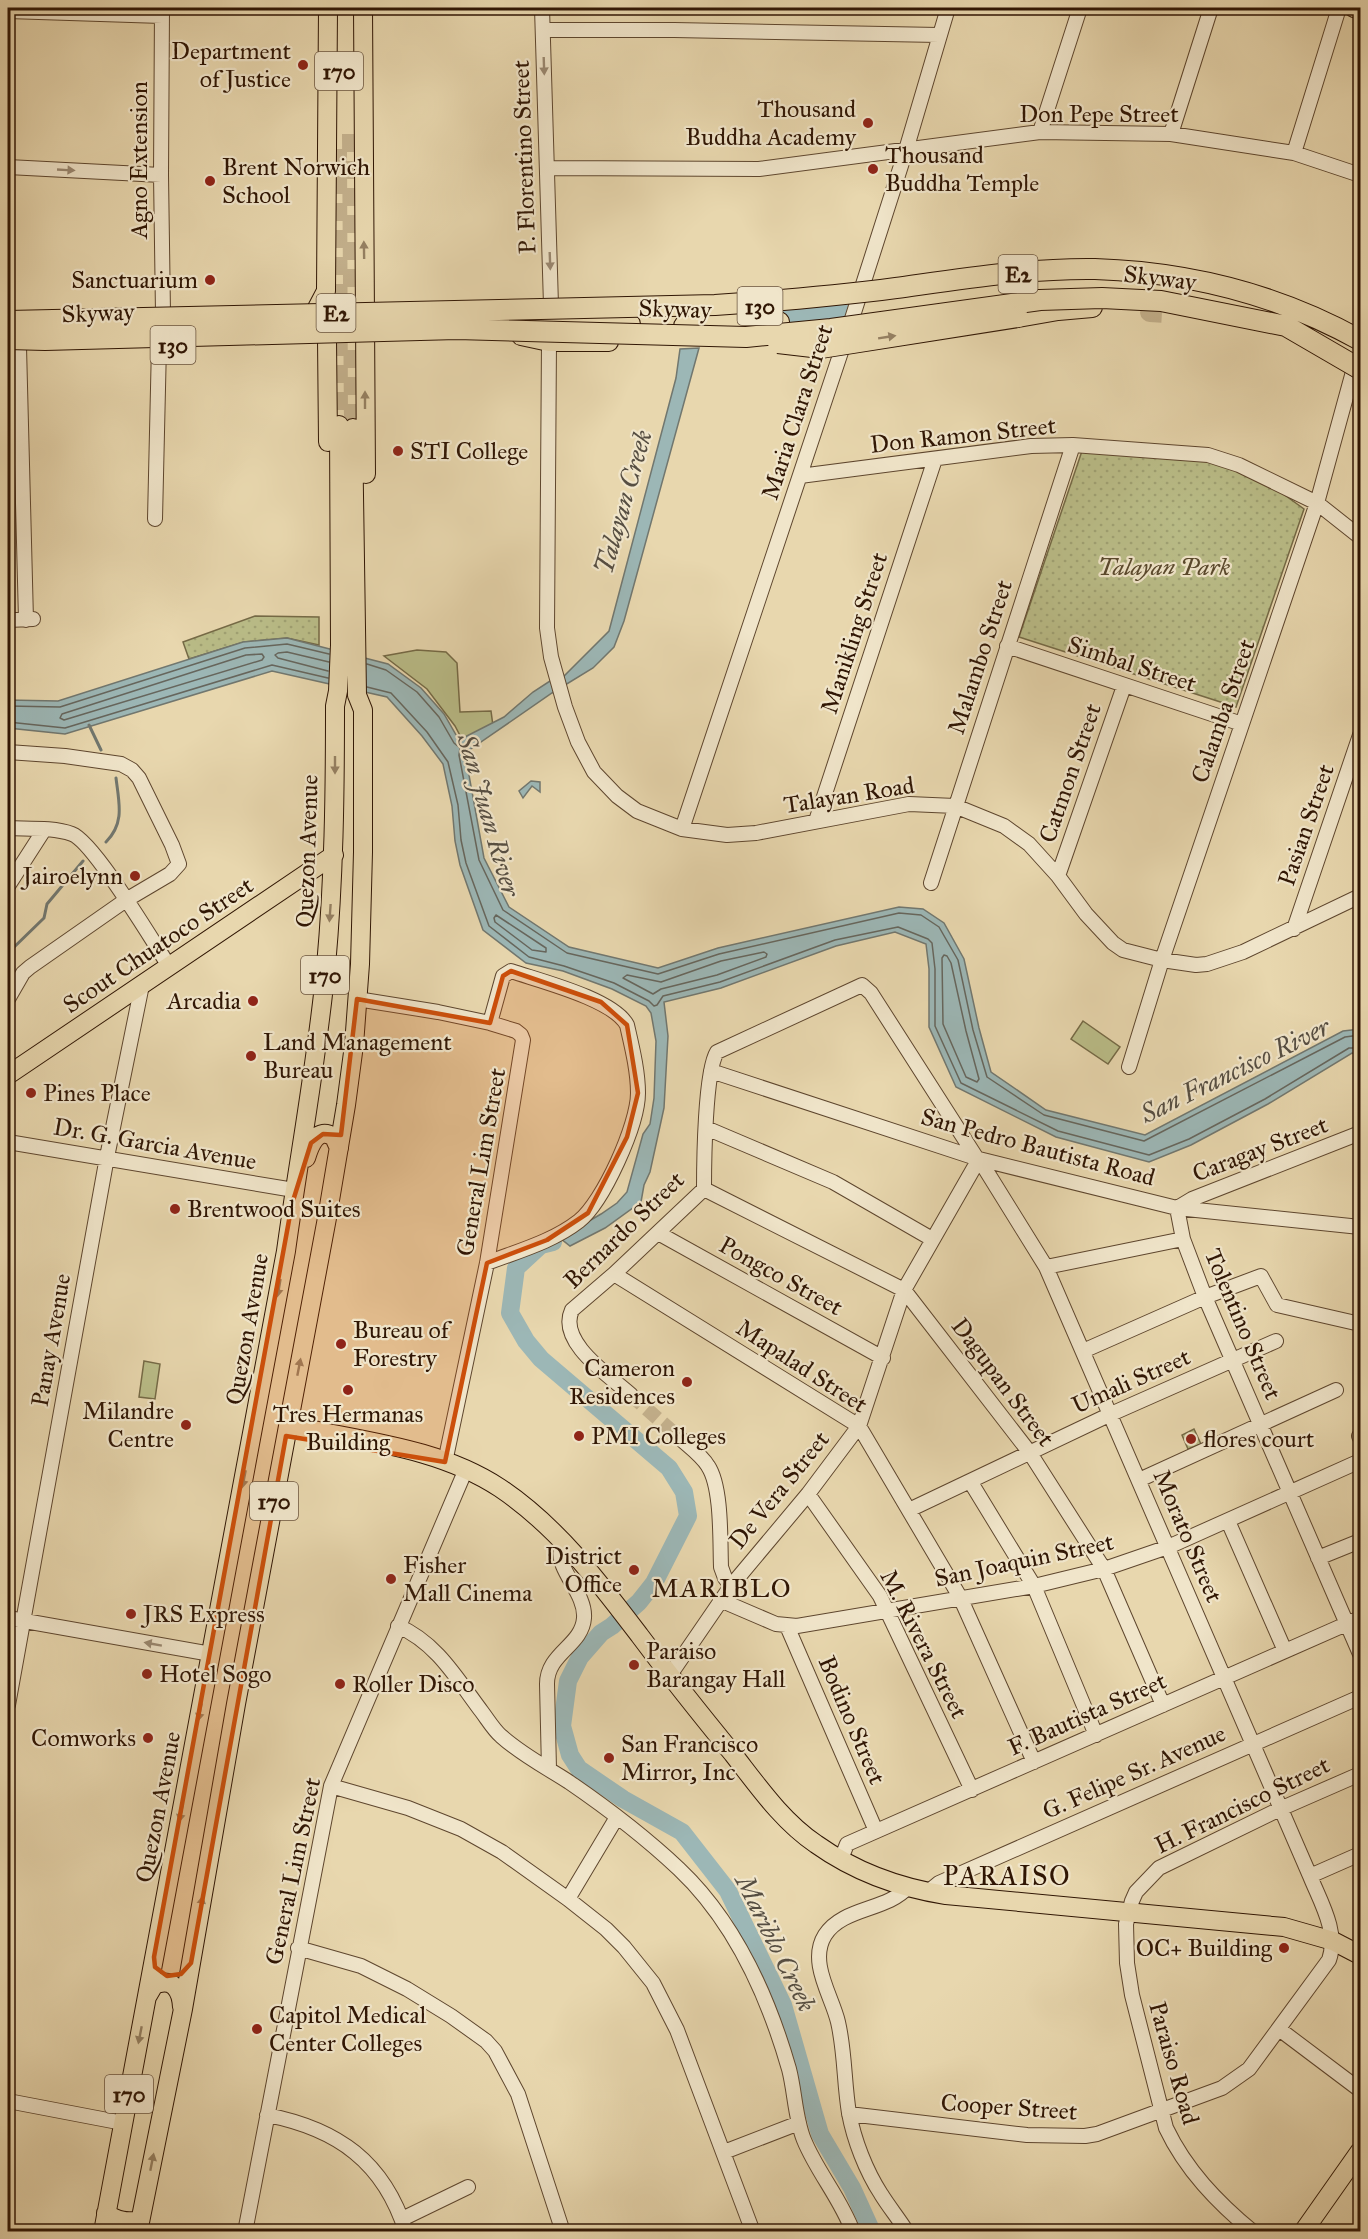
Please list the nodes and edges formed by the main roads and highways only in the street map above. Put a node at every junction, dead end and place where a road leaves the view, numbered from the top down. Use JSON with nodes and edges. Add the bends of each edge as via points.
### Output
{"nodes":[{"id":1,"x":328,"y":8,"type":"edge"},
{"id":2,"x":339,"y":8,"type":"edge"},
{"id":3,"x":352,"y":8,"type":"edge"},
{"id":4,"x":363,"y":8,"type":"edge"},
{"id":5,"x":1354,"y":8,"type":"edge"},
{"id":6,"x":1360,"y":10,"type":"edge"},
{"id":7,"x":1234,"y":285,"type":"joint"},
{"id":8,"x":364,"y":308,"type":"junction"},
{"id":9,"x":1162,"y":308,"type":"junction"},
{"id":10,"x":316,"y":310,"type":"junction"},
{"id":11,"x":8,"y":313,"type":"edge"},
{"id":12,"x":159,"y":313,"type":"junction"},
{"id":13,"x":8,"y":323,"type":"edge"},
{"id":14,"x":1288,"y":329,"type":"junction"},
{"id":15,"x":46,"y":330,"type":"junction"},
{"id":16,"x":705,"y":331,"type":"junction"},
{"id":17,"x":503,"y":333,"type":"junction"},
{"id":18,"x":678,"y":333,"type":"junction"},
{"id":19,"x":746,"y":336,"type":"junction"},
{"id":20,"x":365,"y":338,"type":"junction"},
{"id":21,"x":327,"y":339,"type":"junction"},
{"id":22,"x":10,"y":342,"type":"edge"},
{"id":23,"x":206,"y":342,"type":"junction"},
{"id":24,"x":1359,"y":354,"type":"edge"},
{"id":25,"x":346,"y":426,"type":"tunnel mouth"},
{"id":26,"x":348,"y":646,"type":"junction"},
{"id":27,"x":334,"y":855,"type":"junction"},
{"id":28,"x":8,"y":1075,"type":"edge"},
{"id":29,"x":339,"y":1148,"type":"junction"},
{"id":30,"x":293,"y":1197,"type":"junction"},
{"id":31,"x":288,"y":1430,"type":"junction"},
{"id":32,"x":1360,"y":1955,"type":"edge"},
{"id":33,"x":154,"y":1957,"type":"junction"},
{"id":34,"x":191,"y":1963,"type":"junction"},
{"id":35,"x":146,"y":2002,"type":"junction"},
{"id":36,"x":183,"y":2009,"type":"junction"},
{"id":37,"x":1360,"y":2151,"type":"edge"},
{"id":38,"x":106,"y":2213,"type":"junction"},
{"id":39,"x":139,"y":2226,"type":"edge"},
{"id":40,"x":103,"y":2231,"type":"edge"},
{"id":41,"x":123,"y":2232,"type":"edge"},
{"id":42,"x":1303,"y":2232,"type":"edge"}],
"edges":[{"from":1,"to":10,"type":"main road","via":[[326,291]]},
{"from":2,"to":3,"type":"main road","number":"170","via":[[345,135]]},
{"from":8,"to":4,"type":"main road","one_way":true},
{"from":5,"to":6,"type":"main road"},
{"from":7,"to":8,"type":"main road","number":"130","via":[[1165,274],[1076,272],[759,306]]},
{"from":7,"to":24,"type":"highway","via":[[1306,319]]},
{"from":8,"to":10,"type":"main road","number":"130"},
{"from":8,"to":20,"type":"main road"},
{"from":8,"to":21,"type":"main road"},
{"from":9,"to":14,"type":"highway"},
{"from":9,"to":16,"type":"highway","bridge":true,"via":[[1110,290],[1034,290]]},
{"from":9,"to":19,"type":"highway","name":"Skyway","number":"E2","bridge":true,"via":[[1102,298],[1041,300],[831,329]]},
{"from":19,"to":9,"type":"highway","one_way":true,"bridge":true,"via":[[821,348],[1058,310],[1101,306]]},
{"from":9,"to":24,"type":"highway","name":"Skyway","number":"E2","bridge":true,"via":[[1286,326]]},
{"from":10,"to":12,"type":"main road","number":"130"},
{"from":11,"to":12,"type":"main road","number":"130"},
{"from":12,"to":15,"type":"highway","via":[[112,324]]},
{"from":13,"to":15,"type":"highway","bridge":true},
{"from":13,"to":24,"type":"highway","name":"Skyway","number":"E2","bridge":true,"via":[[715,305],[1093,269],[1147,272],[1251,293],[1302,310]]},
{"from":14,"to":16,"type":"main road","number":"130","via":[[1220,305],[1124,290],[1037,296],[774,333]]},
{"from":14,"to":24,"type":"main road","number":"130"},
{"from":15,"to":22,"type":"highway"},
{"from":15,"to":23,"type":"highway","via":[[185,334]]},
{"from":16,"to":17,"type":"highway","via":[[542,321]]},
{"from":16,"to":18,"type":"main road","number":"130","bridge":true},
{"from":17,"to":18,"type":"main road","number":"130","via":[[552,328]]},
{"from":17,"to":18,"type":"main road","number":"130","via":[[549,342],[628,342]]},
{"from":17,"to":20,"type":"main road","number":"130"},
{"from":19,"to":22,"type":"highway","name":"Skyway","number":"E2","bridge":true,"via":[[457,328]]},
{"from":20,"to":21,"type":"main road","number":"130"},
{"from":26,"to":20,"type":"main road","one_way":true},
{"from":21,"to":23,"type":"main road","number":"130"},
{"from":21,"to":26,"type":"main road"},
{"from":22,"to":23,"type":"main road","number":"130"},
{"from":25,"to":26,"type":"main road"},
{"from":26,"to":27,"type":"main road","name":"Quezon Avenue","number":"170","one_way":true,"via":[[334,696]]},
{"from":26,"to":29,"type":"main road","number":"170","via":[[362,700],[363,852],[354,1045]]},
{"from":27,"to":28,"type":"main road","name":"Scout Chuatoco Street"},
{"from":27,"to":30,"type":"main road","name":"Quezon Avenue","number":"170","one_way":true,"via":[[311,1094]]},
{"from":29,"to":30,"type":"main road","via":[[329,1134],[318,1136],[311,1143]]},
{"from":31,"to":29,"type":"main road","number":"170","one_way":true},
{"from":30,"to":33,"type":"main road","name":"Quezon Avenue","number":"170","one_way":true},
{"from":31,"to":32,"type":"main road","via":[[431,1455],[479,1475],[517,1500],[566,1544],[777,1810],[816,1844],[869,1873],[928,1892],[1284,1927],[1333,1941]]},
{"from":34,"to":31,"type":"main road","number":"170","one_way":true},
{"from":33,"to":34,"type":"main road","via":[[155,1966],[167,1976],[182,1974]]},
{"from":33,"to":35,"type":"main road","name":"Quezon Avenue","number":"170"},
{"from":34,"to":36,"type":"main road","number":"170"},
{"from":35,"to":36,"type":"main road","via":[[154,1985],[167,1983],[181,1993]]},
{"from":35,"to":38,"type":"main road","name":"Quezon Avenue","number":"170","one_way":true},
{"from":39,"to":36,"type":"main road","number":"170","one_way":true},
{"from":37,"to":42,"type":"main road"},
{"from":38,"to":39,"type":"main road"},
{"from":38,"to":40,"type":"main road","name":"Quezon Avenue","number":"170"},
{"from":40,"to":41,"type":"main road"}]}
